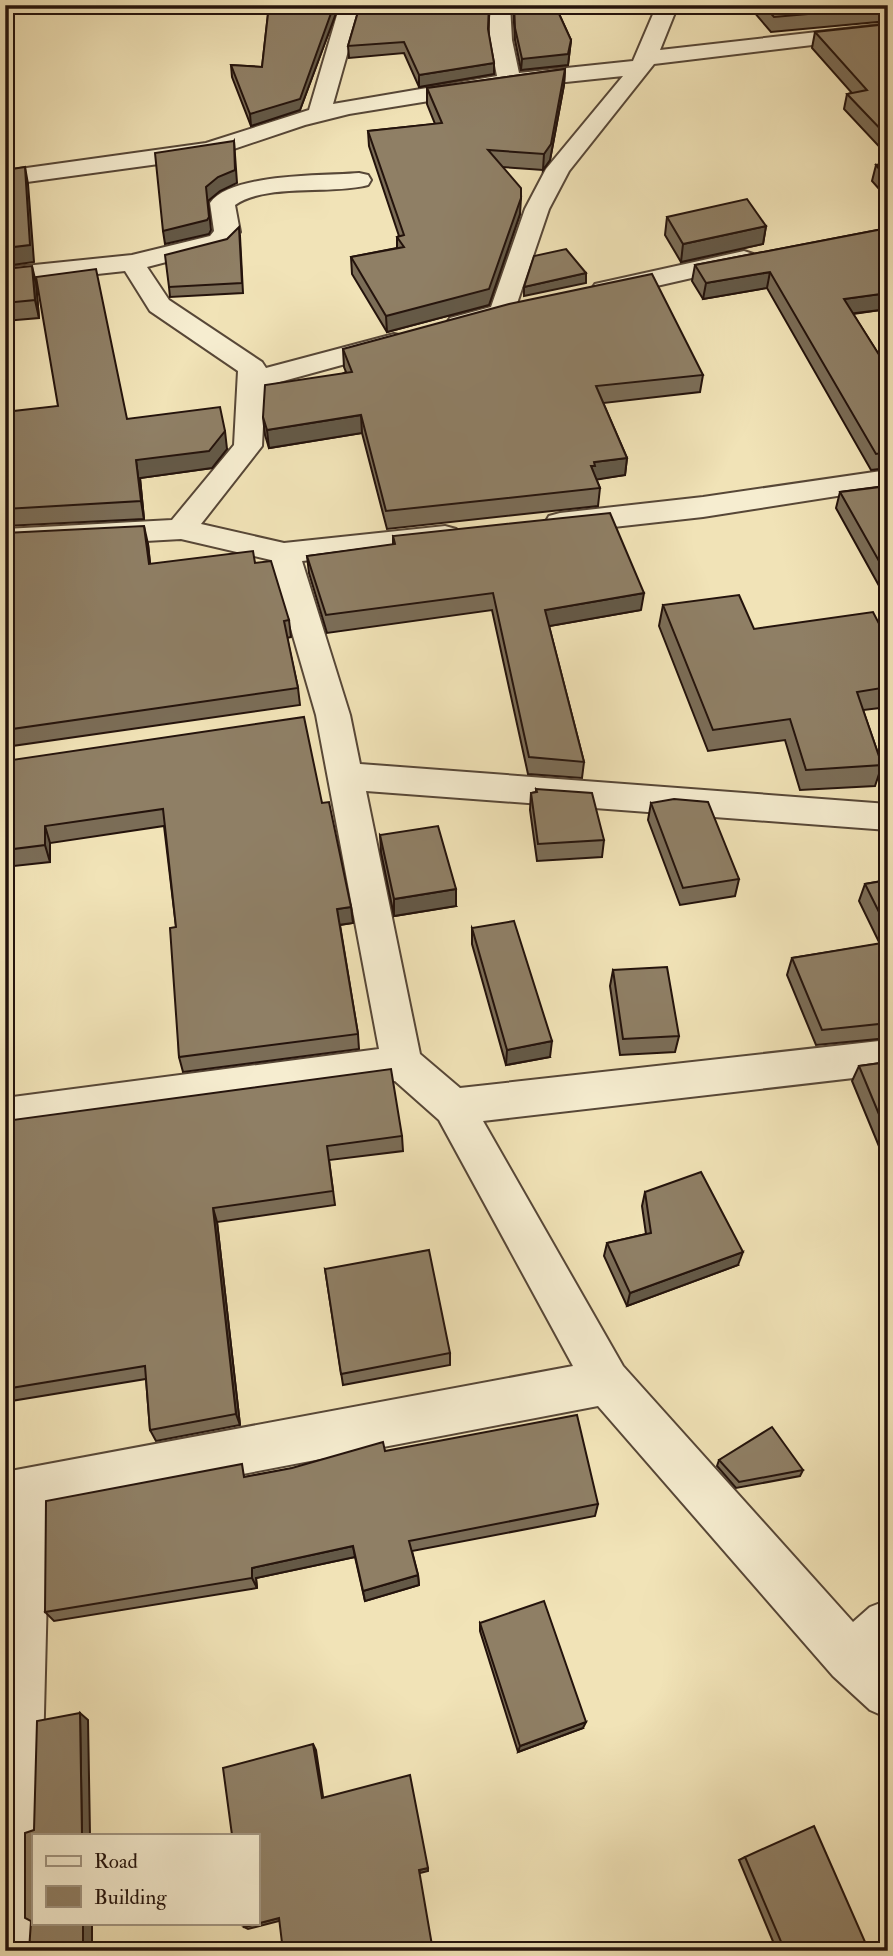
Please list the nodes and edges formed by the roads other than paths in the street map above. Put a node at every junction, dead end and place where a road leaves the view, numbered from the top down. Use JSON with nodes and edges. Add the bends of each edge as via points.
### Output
{"nodes":[{"id":1,"x":351,"y":5,"type":"edge"},
{"id":2,"x":500,"y":5,"type":"edge"},
{"id":3,"x":668,"y":5,"type":"edge"},
{"id":4,"x":888,"y":30,"type":"edge"},
{"id":5,"x":644,"y":63,"type":"junction"},
{"id":6,"x":509,"y":81,"type":"junction"},
{"id":7,"x":319,"y":114,"type":"junction"},
{"id":8,"x":5,"y":178,"type":"edge"},
{"id":9,"x":359,"y":180,"type":"dead end"},
{"id":10,"x":771,"y":253,"type":"edge"},
{"id":11,"x":132,"y":263,"type":"junction"},
{"id":12,"x":5,"y":276,"type":"edge"},
{"id":13,"x":583,"y":294,"type":"edge"},
{"id":14,"x":530,"y":306,"type":"edge"},
{"id":15,"x":503,"y":312,"type":"junction"},
{"id":16,"x":251,"y":381,"type":"junction"},
{"id":17,"x":888,"y":480,"type":"edge"},
{"id":18,"x":527,"y":527,"type":"edge"},
{"id":19,"x":181,"y":529,"type":"junction"},
{"id":20,"x":473,"y":533,"type":"edge"},
{"id":21,"x":5,"y":539,"type":"edge"},
{"id":22,"x":284,"y":553,"type":"junction"},
{"id":23,"x":344,"y":776,"type":"junction"},
{"id":24,"x":888,"y":817,"type":"edge"},
{"id":25,"x":888,"y":1057,"type":"edge"},
{"id":26,"x":402,"y":1063,"type":"junction"},
{"id":27,"x":453,"y":1107,"type":"junction"},
{"id":28,"x":5,"y":1116,"type":"edge"},
{"id":29,"x":607,"y":1382,"type":"junction"},
{"id":30,"x":16,"y":1494,"type":"edge"},
{"id":31,"x":888,"y":1625,"type":"edge"},
{"id":32,"x":851,"y":1658,"type":"junction"},
{"id":33,"x":888,"y":1692,"type":"edge"},
{"id":34,"x":10,"y":1951,"type":"edge"}],
"edges":[{"from":1,"to":7,"type":"street"},
{"from":2,"to":6,"type":"street"},
{"from":3,"to":5,"type":"street"},
{"from":4,"to":5,"type":"street"},
{"from":5,"to":6,"type":"street"},
{"from":5,"to":15,"type":"street","via":[[558,169],[537,209]]},
{"from":6,"to":7,"type":"street"},
{"from":7,"to":8,"type":"street","via":[[210,150]]},
{"from":9,"to":11,"type":"street","via":[[237,193],[222,203],[228,232],[219,242]]},
{"from":10,"to":13,"type":"street"},
{"from":11,"to":12,"type":"street"},
{"from":11,"to":16,"type":"street","via":[[159,305],[252,368]]},
{"from":14,"to":15,"type":"street"},
{"from":15,"to":16,"type":"street"},
{"from":16,"to":19,"type":"street","via":[[248,446]]},
{"from":17,"to":18,"type":"street"},
{"from":19,"to":21,"type":"street"},
{"from":19,"to":22,"type":"street"},
{"from":20,"to":22,"type":"street"},
{"from":22,"to":23,"type":"street","via":[[319,717]]},
{"from":23,"to":24,"type":"street"},
{"from":23,"to":26,"type":"street"},
{"from":25,"to":27,"type":"street"},
{"from":26,"to":27,"type":"street"},
{"from":26,"to":28,"type":"street"},
{"from":27,"to":29,"type":"street"},
{"from":29,"to":30,"type":"street"},
{"from":29,"to":32,"type":"street"},
{"from":30,"to":34,"type":"street"},
{"from":31,"to":32,"type":"street"},
{"from":32,"to":33,"type":"street"}]}
